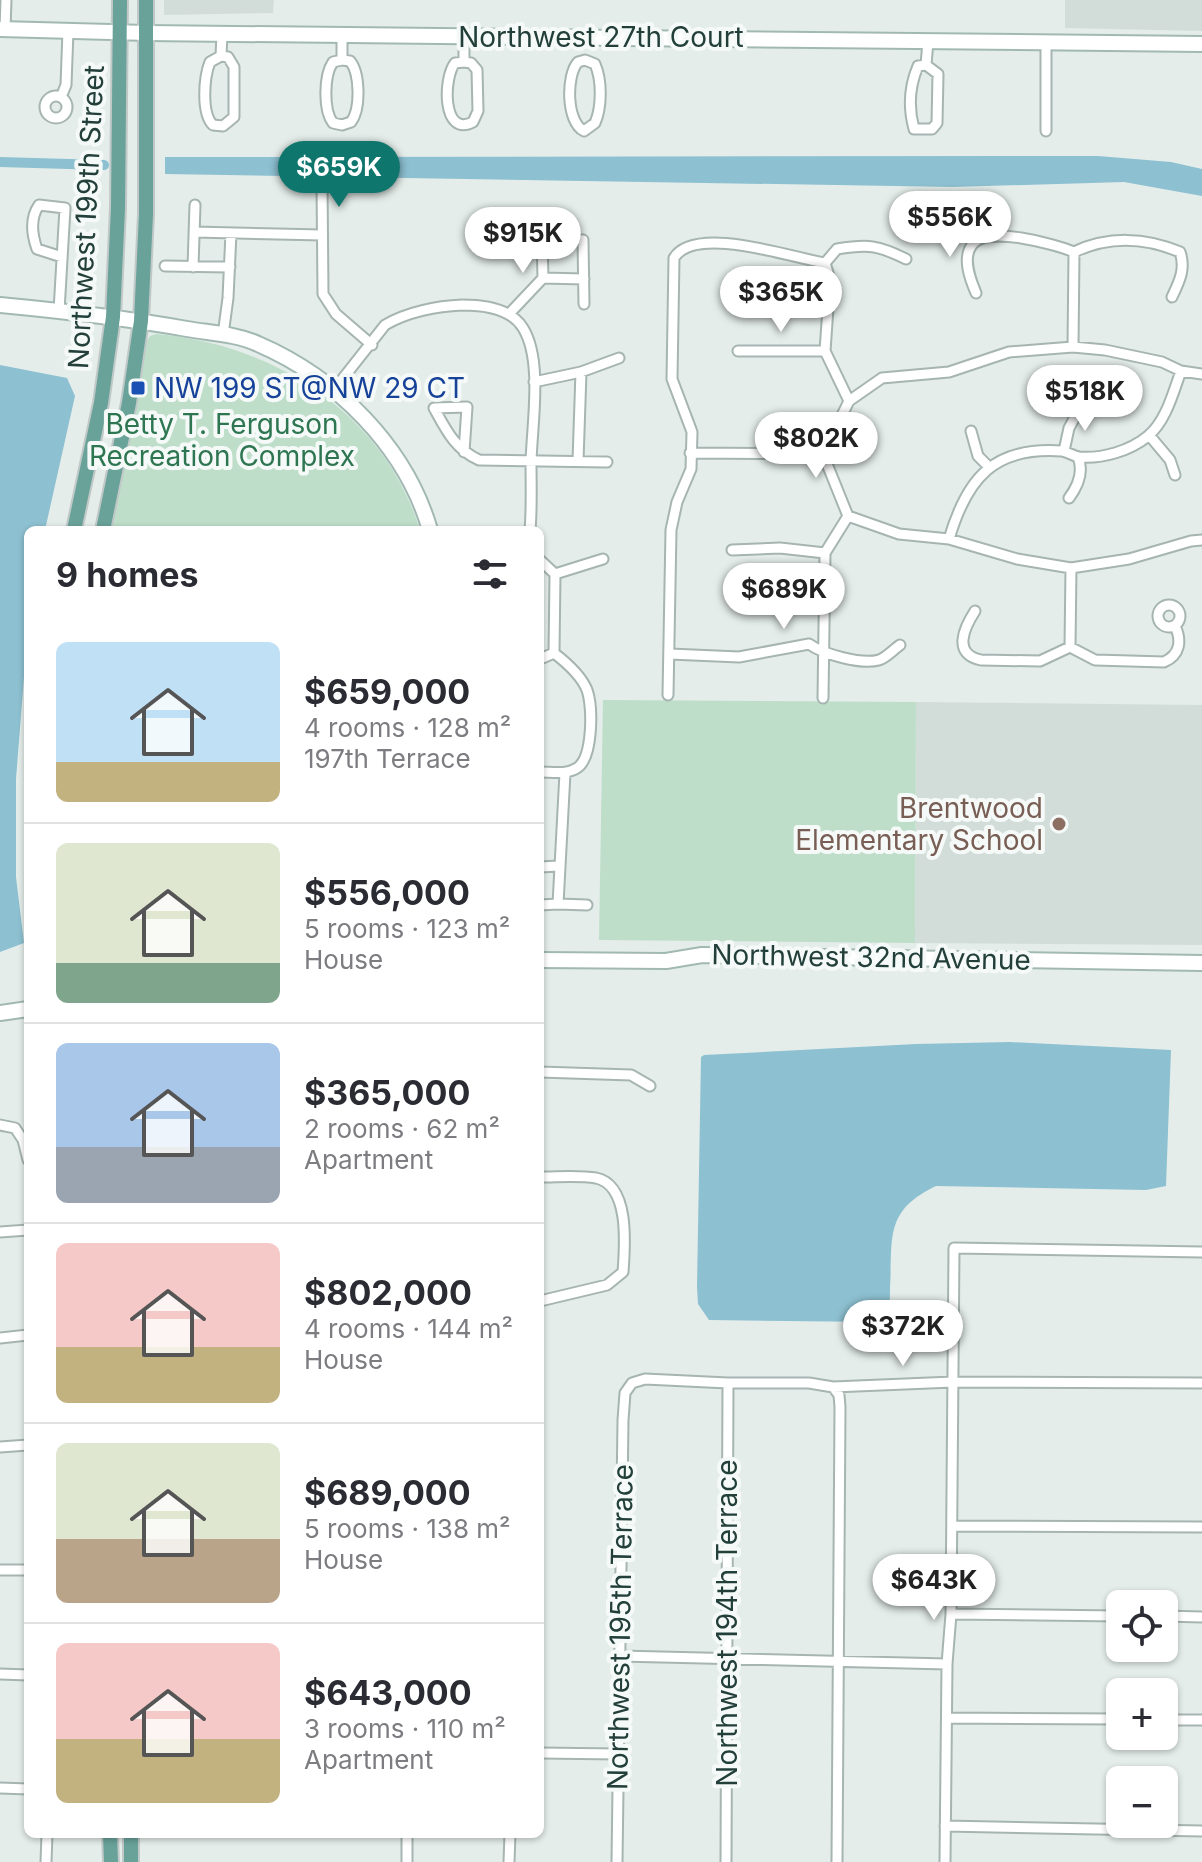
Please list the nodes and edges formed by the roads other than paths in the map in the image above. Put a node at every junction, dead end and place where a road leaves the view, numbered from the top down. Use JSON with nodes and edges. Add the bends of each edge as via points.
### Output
{"nodes":[{"id":1,"x":6,"y":0,"type":"edge"},
{"id":2,"x":120,"y":0,"type":"edge"},
{"id":3,"x":146,"y":0,"type":"edge"},
{"id":4,"x":3,"y":29,"type":"edge"},
{"id":5,"x":68,"y":31,"type":"junction"},
{"id":6,"x":119,"y":33,"type":"junction"},
{"id":7,"x":147,"y":33,"type":"junction"},
{"id":8,"x":222,"y":34,"type":"junction"},
{"id":9,"x":342,"y":35,"type":"junction"},
{"id":10,"x":464,"y":36,"type":"junction"},
{"id":11,"x":586,"y":38,"type":"junction"},
{"id":12,"x":928,"y":41,"type":"junction"},
{"id":13,"x":1046,"y":43,"type":"junction"},
{"id":14,"x":1199,"y":44,"type":"edge"},
{"id":15,"x":221,"y":56,"type":"junction"},
{"id":16,"x":342,"y":60,"type":"junction"},
{"id":17,"x":585,"y":60,"type":"junction"},
{"id":18,"x":464,"y":62,"type":"junction"},
{"id":19,"x":926,"y":65,"type":"junction"},
{"id":20,"x":61,"y":97,"type":"dead end"},
{"id":21,"x":1046,"y":131,"type":"dead end"},
{"id":22,"x":322,"y":182,"type":"dead end"},
{"id":23,"x":195,"y":205,"type":"dead end"},
{"id":24,"x":194,"y":232,"type":"junction"},
{"id":25,"x":231,"y":233,"type":"junction"},
{"id":26,"x":322,"y":235,"type":"junction"},
{"id":27,"x":496,"y":236,"type":"dead end"},
{"id":28,"x":542,"y":238,"type":"junction"},
{"id":29,"x":1074,"y":252,"type":"junction"},
{"id":30,"x":62,"y":257,"type":"junction"},
{"id":31,"x":906,"y":259,"type":"dead end"},
{"id":32,"x":825,"y":263,"type":"junction"},
{"id":33,"x":165,"y":266,"type":"dead end"},
{"id":34,"x":193,"y":267,"type":"junction"},
{"id":35,"x":230,"y":267,"type":"junction"},
{"id":36,"x":543,"y":278,"type":"junction"},
{"id":37,"x":584,"y":279,"type":"junction"},
{"id":38,"x":976,"y":293,"type":"dead end"},
{"id":39,"x":1172,"y":297,"type":"dead end"},
{"id":40,"x":584,"y":304,"type":"dead end"},
{"id":41,"x":0,"y":305,"type":"edge"},
{"id":42,"x":59,"y":311,"type":"junction"},
{"id":43,"x":509,"y":314,"type":"junction"},
{"id":44,"x":113,"y":317,"type":"junction"},
{"id":45,"x":141,"y":321,"type":"junction"},
{"id":46,"x":223,"y":335,"type":"junction"},
{"id":47,"x":372,"y":345,"type":"junction"},
{"id":48,"x":1073,"y":347,"type":"junction"},
{"id":49,"x":738,"y":351,"type":"dead end"},
{"id":50,"x":825,"y":351,"type":"junction"},
{"id":51,"x":619,"y":358,"type":"dead end"},
{"id":52,"x":1181,"y":371,"type":"junction"},
{"id":53,"x":581,"y":372,"type":"junction"},
{"id":54,"x":1202,"y":374,"type":"edge"},
{"id":55,"x":534,"y":382,"type":"junction"},
{"id":56,"x":333,"y":391,"type":"junction"},
{"id":57,"x":849,"y":401,"type":"junction"},
{"id":58,"x":1081,"y":406,"type":"dead end"},
{"id":59,"x":971,"y":431,"type":"dead end"},
{"id":60,"x":1149,"y":435,"type":"junction"},
{"id":61,"x":1064,"y":451,"type":"junction"},
{"id":62,"x":464,"y":452,"type":"junction"},
{"id":63,"x":690,"y":453,"type":"junction"},
{"id":64,"x":823,"y":454,"type":"junction"},
{"id":65,"x":1078,"y":457,"type":"junction"},
{"id":66,"x":531,"y":460,"type":"junction"},
{"id":67,"x":578,"y":461,"type":"junction"},
{"id":68,"x":607,"y":462,"type":"dead end"},
{"id":69,"x":989,"y":467,"type":"junction"},
{"id":70,"x":1175,"y":475,"type":"dead end"},
{"id":71,"x":1069,"y":498,"type":"dead end"},
{"id":72,"x":848,"y":516,"type":"junction"},
{"id":73,"x":75,"y":526,"type":"edge"},
{"id":74,"x":104,"y":526,"type":"edge"},
{"id":75,"x":428,"y":526,"type":"edge"},
{"id":76,"x":530,"y":526,"type":"edge"},
{"id":77,"x":949,"y":539,"type":"junction"},
{"id":78,"x":1202,"y":540,"type":"edge"},
{"id":79,"x":732,"y":550,"type":"dead end"},
{"id":80,"x":825,"y":553,"type":"junction"},
{"id":81,"x":603,"y":559,"type":"dead end"},
{"id":82,"x":544,"y":564,"type":"edge"},
{"id":83,"x":1071,"y":568,"type":"junction"},
{"id":84,"x":555,"y":574,"type":"junction"},
{"id":85,"x":975,"y":611,"type":"dead end"},
{"id":86,"x":1175,"y":626,"type":"dead end"},
{"id":87,"x":900,"y":645,"type":"dead end"},
{"id":88,"x":1070,"y":647,"type":"junction"},
{"id":89,"x":554,"y":653,"type":"junction"},
{"id":90,"x":823,"y":653,"type":"junction"},
{"id":91,"x":670,"y":654,"type":"junction"},
{"id":92,"x":544,"y":657,"type":"edge"},
{"id":93,"x":668,"y":695,"type":"dead end"},
{"id":94,"x":823,"y":698,"type":"dead end"},
{"id":95,"x":544,"y":772,"type":"edge"},
{"id":96,"x":565,"y":773,"type":"junction"},
{"id":97,"x":558,"y":866,"type":"junction"},
{"id":98,"x":544,"y":867,"type":"edge"},
{"id":99,"x":558,"y":904,"type":"junction"},
{"id":100,"x":544,"y":905,"type":"edge"},
{"id":101,"x":587,"y":905,"type":"dead end"},
{"id":102,"x":544,"y":960,"type":"edge"},
{"id":103,"x":1202,"y":963,"type":"edge"},
{"id":104,"x":24,"y":1010,"type":"edge"},
{"id":105,"x":0,"y":1013,"type":"edge"},
{"id":106,"x":544,"y":1072,"type":"edge"},
{"id":107,"x":650,"y":1086,"type":"dead end"},
{"id":108,"x":0,"y":1125,"type":"edge"},
{"id":109,"x":24,"y":1144,"type":"edge"},
{"id":110,"x":544,"y":1177,"type":"edge"},
{"id":111,"x":24,"y":1230,"type":"edge"},
{"id":112,"x":0,"y":1232,"type":"edge"},
{"id":113,"x":1202,"y":1252,"type":"edge"},
{"id":114,"x":544,"y":1300,"type":"edge"},
{"id":115,"x":24,"y":1335,"type":"edge"},
{"id":116,"x":0,"y":1338,"type":"edge"},
{"id":117,"x":953,"y":1382,"type":"junction"},
{"id":118,"x":728,"y":1383,"type":"junction"},
{"id":119,"x":1202,"y":1383,"type":"edge"},
{"id":120,"x":833,"y":1387,"type":"junction"},
{"id":121,"x":24,"y":1445,"type":"edge"},
{"id":122,"x":0,"y":1447,"type":"edge"},
{"id":123,"x":952,"y":1526,"type":"junction"},
{"id":124,"x":1202,"y":1527,"type":"edge"},
{"id":125,"x":0,"y":1570,"type":"edge"},
{"id":126,"x":24,"y":1570,"type":"edge"},
{"id":127,"x":951,"y":1614,"type":"junction"},
{"id":128,"x":1106,"y":1616,"type":"edge"},
{"id":129,"x":1178,"y":1616,"type":"edge"},
{"id":130,"x":1202,"y":1617,"type":"edge"},
{"id":131,"x":620,"y":1656,"type":"junction"},
{"id":132,"x":728,"y":1657,"type":"junction"},
{"id":133,"x":837,"y":1661,"type":"junction"},
{"id":134,"x":947,"y":1664,"type":"junction"},
{"id":135,"x":0,"y":1674,"type":"edge"},
{"id":136,"x":24,"y":1675,"type":"edge"},
{"id":137,"x":947,"y":1718,"type":"junction"},
{"id":138,"x":1106,"y":1719,"type":"edge"},
{"id":139,"x":1178,"y":1720,"type":"edge"},
{"id":140,"x":1202,"y":1720,"type":"edge"},
{"id":141,"x":544,"y":1753,"type":"edge"},
{"id":142,"x":618,"y":1754,"type":"junction"},
{"id":143,"x":0,"y":1788,"type":"edge"},
{"id":144,"x":24,"y":1789,"type":"edge"},
{"id":145,"x":945,"y":1826,"type":"junction"},
{"id":146,"x":1202,"y":1831,"type":"edge"},
{"id":147,"x":47,"y":1838,"type":"edge"},
{"id":148,"x":110,"y":1838,"type":"edge"},
{"id":149,"x":131,"y":1838,"type":"edge"},
{"id":150,"x":407,"y":1838,"type":"edge"},
{"id":151,"x":510,"y":1838,"type":"edge"},
{"id":152,"x":46,"y":1862,"type":"edge"},
{"id":153,"x":111,"y":1862,"type":"edge"},
{"id":154,"x":131,"y":1862,"type":"edge"},
{"id":155,"x":407,"y":1862,"type":"edge"},
{"id":156,"x":509,"y":1862,"type":"edge"},
{"id":157,"x":617,"y":1862,"type":"edge"},
{"id":158,"x":726,"y":1862,"type":"edge"},
{"id":159,"x":837,"y":1862,"type":"edge"},
{"id":160,"x":945,"y":1862,"type":"edge"}],
"edges":[{"from":1,"to":4,"type":"street"},
{"from":2,"to":6,"type":"main road","name":"Northwest 199th Street"},
{"from":3,"to":7,"type":"main road","name":"Northwest 199th Street"},
{"from":4,"to":5,"type":"street","name":"Northwest 27th Court"},
{"from":5,"to":6,"type":"street","name":"Northwest 27th Court"},
{"from":5,"to":20,"type":"street"},
{"from":6,"to":7,"type":"street","name":"Northwest 27th Court"},
{"from":6,"to":44,"type":"main road","name":"Northwest 199th Street"},
{"from":7,"to":8,"type":"street","name":"Northwest 27th Court"},
{"from":7,"to":45,"type":"main road","name":"Northwest 199th Street"},
{"from":8,"to":9,"type":"street","name":"Northwest 27th Court"},
{"from":8,"to":15,"type":"street"},
{"from":9,"to":10,"type":"street","name":"Northwest 27th Court"},
{"from":9,"to":16,"type":"street"},
{"from":10,"to":11,"type":"street","name":"Northwest 27th Court"},
{"from":10,"to":18,"type":"street"},
{"from":11,"to":12,"type":"street","name":"Northwest 27th Court"},
{"from":11,"to":17,"type":"street"},
{"from":12,"to":13,"type":"street","name":"Northwest 27th Court"},
{"from":12,"to":19,"type":"street"},
{"from":13,"to":14,"type":"street","name":"Northwest 27th Court"},
{"from":13,"to":21,"type":"street"},
{"from":15,"to":15,"type":"street","via":[[208,67],[206,117],[223,126],[234,117],[234,67]]},
{"from":16,"to":16,"type":"street","via":[[356,69],[357,111],[342,125],[328,114],[327,73],[333,62]]},
{"from":17,"to":17,"type":"street","via":[[595,64],[599,75],[599,110],[595,123],[584,131],[571,114],[572,69]]},
{"from":18,"to":18,"type":"street","via":[[477,70],[478,111],[464,126],[449,115],[450,69]]},
{"from":19,"to":19,"type":"street","via":[[938,74],[937,123],[921,131],[914,129],[909,112],[912,80],[918,66]]},
{"from":22,"to":26,"type":"street"},
{"from":23,"to":24,"type":"street"},
{"from":24,"to":25,"type":"street"},
{"from":24,"to":34,"type":"street"},
{"from":25,"to":26,"type":"street"},
{"from":25,"to":35,"type":"street"},
{"from":26,"to":47,"type":"street","via":[[323,294],[336,314]]},
{"from":27,"to":28,"type":"street"},
{"from":28,"to":36,"type":"street"},
{"from":28,"to":37,"type":"street","via":[[583,240]]},
{"from":29,"to":38,"type":"street","via":[[1020,238],[980,238],[971,246],[967,262]]},
{"from":29,"to":39,"type":"street","via":[[1117,239],[1180,252],[1182,276]]},
{"from":29,"to":48,"type":"street"},
{"from":30,"to":30,"type":"street","via":[[65,208],[39,205],[34,212],[37,249]]},
{"from":30,"to":42,"type":"street"},
{"from":31,"to":32,"type":"street","via":[[881,247],[851,247],[837,249]]},
{"from":32,"to":50,"type":"street","via":[[830,279]]},
{"from":32,"to":63,"type":"street","via":[[721,244],[688,246],[678,252],[672,379],[692,432]]},
{"from":33,"to":34,"type":"street"},
{"from":34,"to":35,"type":"street"},
{"from":35,"to":46,"type":"street"},
{"from":36,"to":37,"type":"street"},
{"from":36,"to":43,"type":"street"},
{"from":37,"to":40,"type":"street"},
{"from":41,"to":42,"type":"street"},
{"from":42,"to":44,"type":"street"},
{"from":43,"to":47,"type":"street","via":[[480,305],[444,306],[396,318]]},
{"from":43,"to":55,"type":"street","via":[[522,325],[530,343]]},
{"from":44,"to":45,"type":"street"},
{"from":44,"to":73,"type":"main road","name":"Northwest 199th Street"},
{"from":45,"to":46,"type":"street"},
{"from":45,"to":74,"type":"main road","name":"Northwest 199th Street"},
{"from":46,"to":56,"type":"street","via":[[256,343],[304,368]]},
{"from":47,"to":56,"type":"street"},
{"from":48,"to":52,"type":"street","via":[[1162,362]]},
{"from":48,"to":57,"type":"street","via":[[1009,352],[949,372],[882,378]]},
{"from":49,"to":50,"type":"street"},
{"from":50,"to":57,"type":"street"},
{"from":51,"to":53,"type":"street"},
{"from":52,"to":54,"type":"street"},
{"from":52,"to":60,"type":"street","via":[[1168,407]]},
{"from":53,"to":55,"type":"street"},
{"from":53,"to":67,"type":"street"},
{"from":55,"to":66,"type":"street"},
{"from":56,"to":75,"type":"street","via":[[360,413],[395,456]]},
{"from":57,"to":64,"type":"street"},
{"from":58,"to":61,"type":"street"},
{"from":59,"to":69,"type":"street","via":[[978,456]]},
{"from":60,"to":65,"type":"street","via":[[1121,453]]},
{"from":60,"to":70,"type":"street"},
{"from":61,"to":65,"type":"street"},
{"from":61,"to":69,"type":"street","via":[[1020,453]]},
{"from":62,"to":62,"type":"street","via":[[452,441],[434,408],[467,407]]},
{"from":62,"to":66,"type":"street","via":[[479,460]]},
{"from":63,"to":64,"type":"street"},
{"from":63,"to":91,"type":"street","via":[[691,469],[671,530]]},
{"from":64,"to":72,"type":"street"},
{"from":65,"to":71,"type":"street","via":[[1080,478]]},
{"from":66,"to":67,"type":"street"},
{"from":66,"to":76,"type":"street"},
{"from":67,"to":68,"type":"street"},
{"from":69,"to":77,"type":"street","via":[[958,508]]},
{"from":72,"to":77,"type":"street","via":[[899,534]]},
{"from":72,"to":80,"type":"street"},
{"from":77,"to":83,"type":"street"},
{"from":78,"to":83,"type":"street"},
{"from":79,"to":80,"type":"street"},
{"from":80,"to":90,"type":"street"},
{"from":81,"to":84,"type":"street"},
{"from":82,"to":84,"type":"street"},
{"from":83,"to":88,"type":"street"},
{"from":84,"to":89,"type":"street"},
{"from":85,"to":88,"type":"street","via":[[962,639],[973,658],[1040,661]]},
{"from":86,"to":88,"type":"street","via":[[1179,648],[1164,662],[1095,660]]},
{"from":87,"to":90,"type":"street","via":[[878,660]]},
{"from":89,"to":92,"type":"street"},
{"from":89,"to":96,"type":"street","via":[[586,688],[590,703],[584,762]]},
{"from":90,"to":91,"type":"street","via":[[809,644],[739,657]]},
{"from":90,"to":94,"type":"street"},
{"from":91,"to":93,"type":"street"},
{"from":95,"to":96,"type":"street"},
{"from":96,"to":97,"type":"street"},
{"from":97,"to":98,"type":"street"},
{"from":97,"to":99,"type":"street"},
{"from":99,"to":100,"type":"street"},
{"from":99,"to":101,"type":"street"},
{"from":102,"to":103,"type":"street","name":"Northwest 32nd Avenue","via":[[666,961],[702,955]]},
{"from":104,"to":105,"type":"street"},
{"from":106,"to":107,"type":"street","via":[[631,1075]]},
{"from":108,"to":109,"type":"street","via":[[15,1128]]},
{"from":110,"to":114,"type":"street","via":[[607,1182],[619,1196],[623,1220],[623,1272],[607,1285]]},
{"from":111,"to":112,"type":"street"},
{"from":113,"to":117,"type":"street","via":[[954,1248]]},
{"from":115,"to":116,"type":"street"},
{"from":117,"to":119,"type":"street"},
{"from":117,"to":120,"type":"street"},
{"from":117,"to":123,"type":"street"},
{"from":118,"to":120,"type":"street"},
{"from":118,"to":131,"type":"street","name":"Northwest 195th Terrace","via":[[645,1379],[632,1383],[625,1393]]},
{"from":118,"to":132,"type":"street","name":"Northwest 194th Terrace"},
{"from":120,"to":133,"type":"street","via":[[840,1407]]},
{"from":121,"to":122,"type":"street"},
{"from":123,"to":124,"type":"street"},
{"from":123,"to":127,"type":"street"},
{"from":125,"to":126,"type":"street"},
{"from":127,"to":128,"type":"street"},
{"from":127,"to":134,"type":"street"},
{"from":129,"to":130,"type":"street"},
{"from":131,"to":132,"type":"street"},
{"from":131,"to":142,"type":"street","name":"Northwest 195th Terrace"},
{"from":132,"to":133,"type":"street"},
{"from":132,"to":158,"type":"street","name":"Northwest 194th Terrace"},
{"from":133,"to":134,"type":"street"},
{"from":133,"to":159,"type":"street"},
{"from":134,"to":137,"type":"street"},
{"from":135,"to":136,"type":"street"},
{"from":137,"to":138,"type":"street"},
{"from":137,"to":145,"type":"street"},
{"from":139,"to":140,"type":"street"},
{"from":141,"to":142,"type":"street"},
{"from":142,"to":157,"type":"street","name":"Northwest 195th Terrace"},
{"from":143,"to":144,"type":"street"},
{"from":145,"to":146,"type":"street"},
{"from":145,"to":160,"type":"street"},
{"from":147,"to":152,"type":"street"},
{"from":148,"to":153,"type":"main road"},
{"from":149,"to":154,"type":"main road"},
{"from":150,"to":155,"type":"street"},
{"from":151,"to":156,"type":"street"}]}
